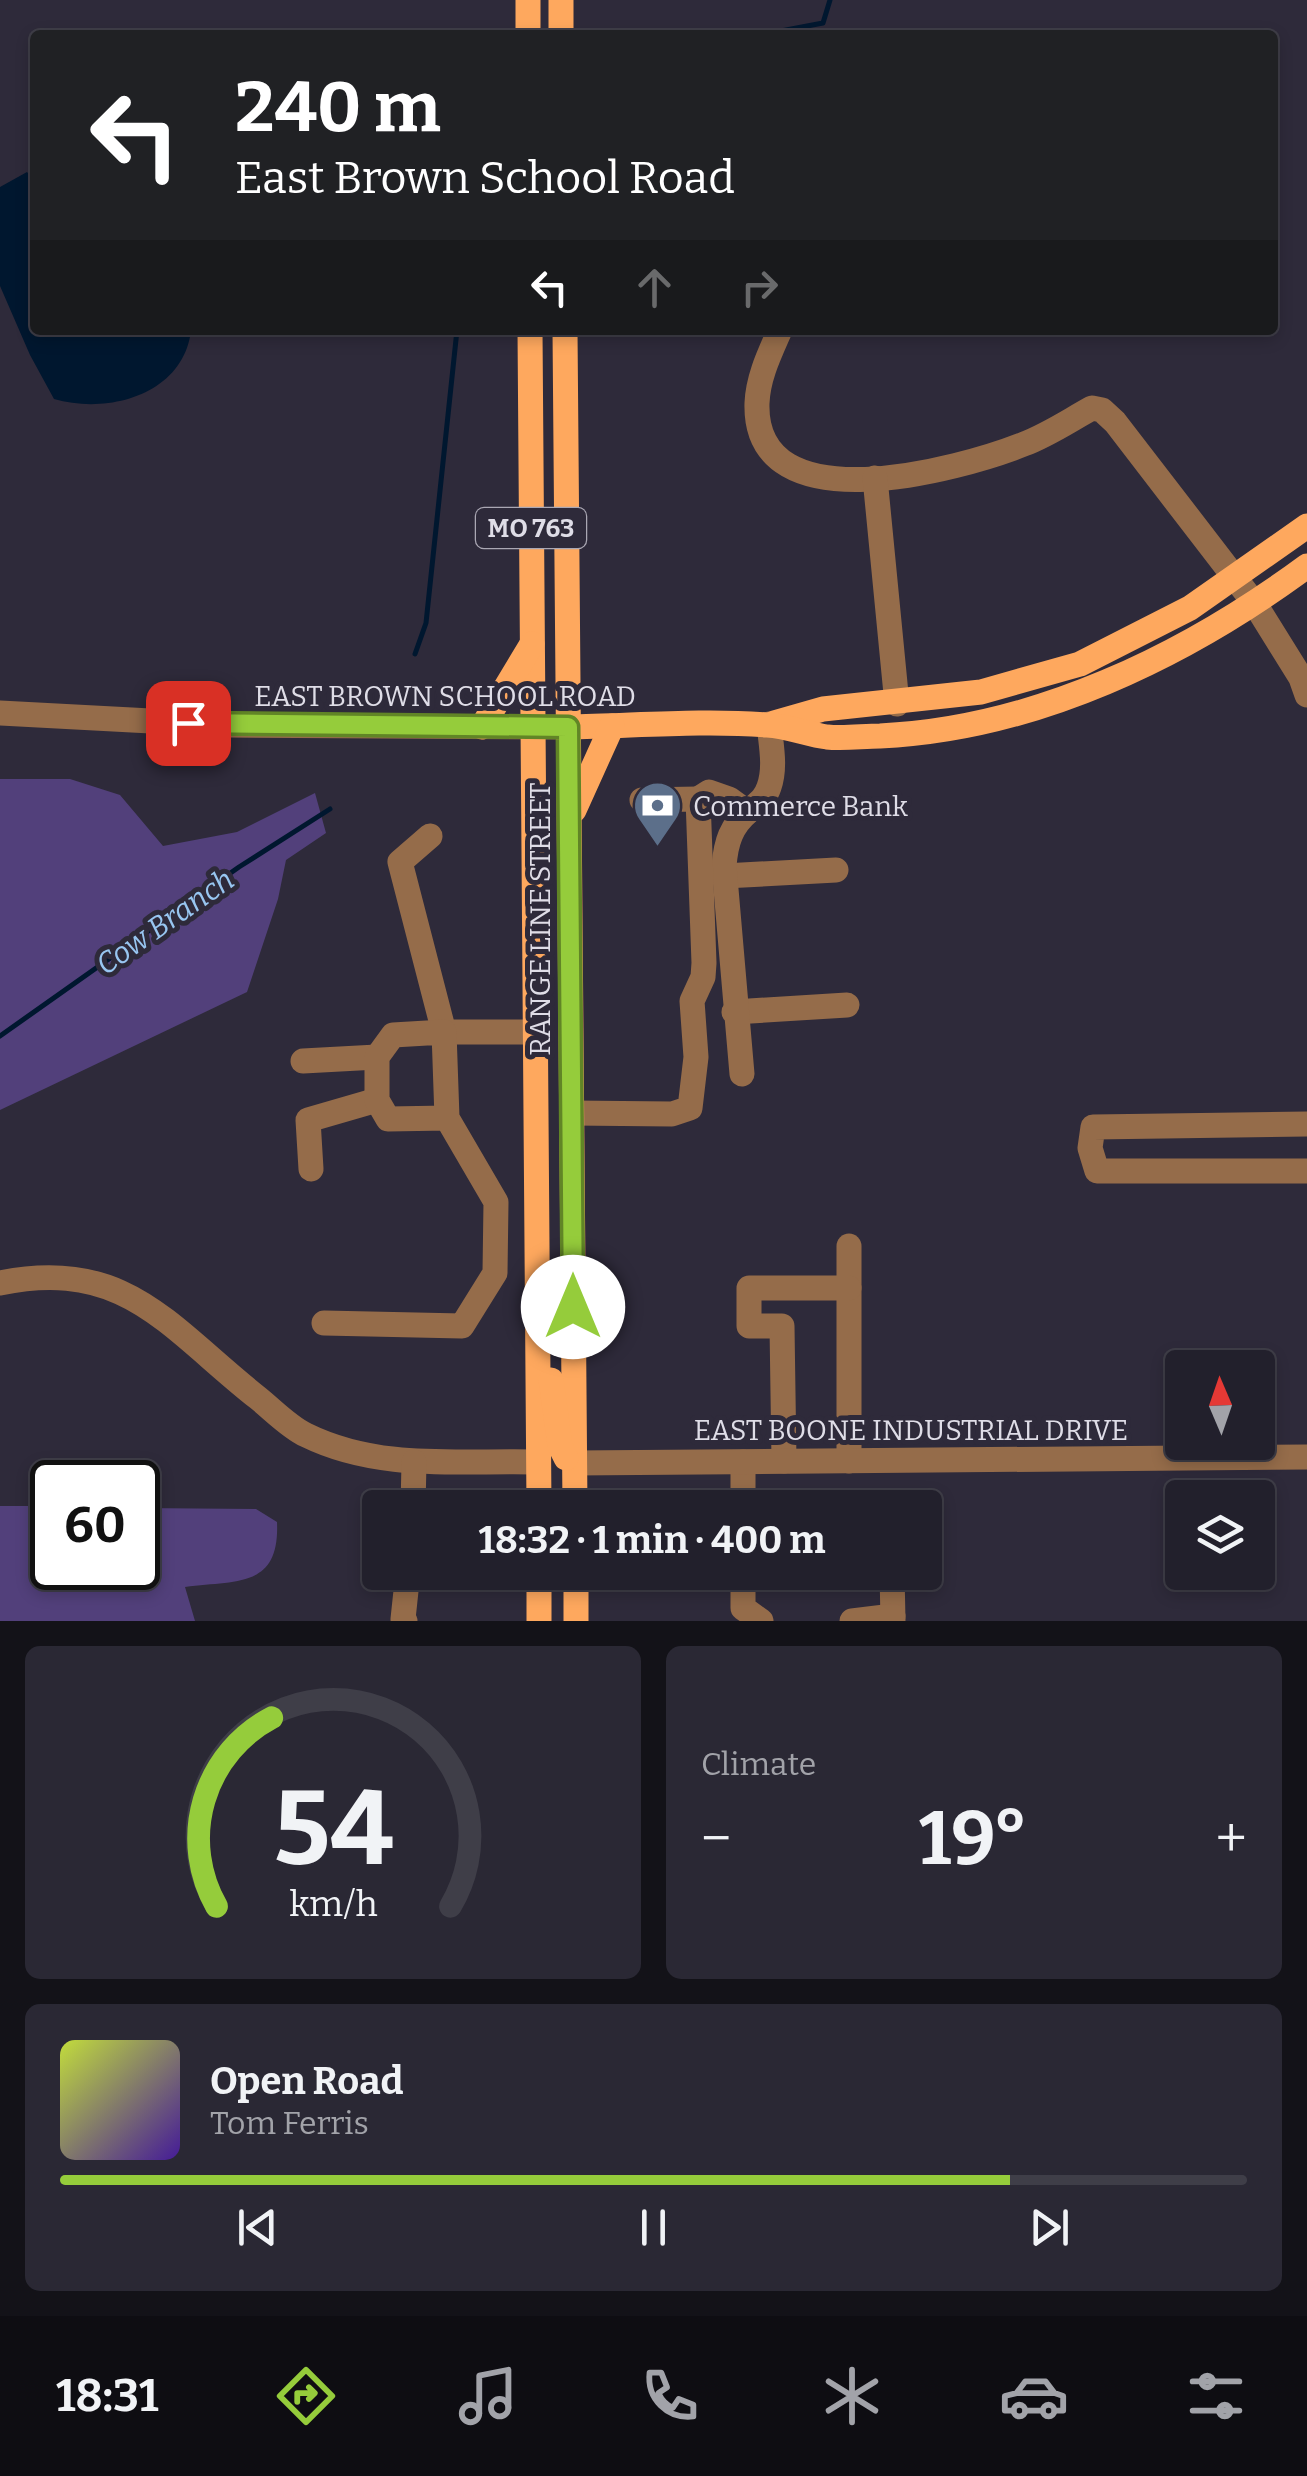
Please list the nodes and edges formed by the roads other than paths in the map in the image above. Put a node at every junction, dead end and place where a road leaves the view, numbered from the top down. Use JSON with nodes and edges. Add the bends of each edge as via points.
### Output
{"nodes":[{"id":1,"x":528,"y":0,"type":"edge"},
{"id":2,"x":560,"y":0,"type":"edge"},
{"id":3,"x":528,"y":30,"type":"edge"},
{"id":4,"x":561,"y":30,"type":"edge"},
{"id":5,"x":530,"y":335,"type":"edge"},
{"id":6,"x":564,"y":335,"type":"edge"},
{"id":7,"x":778,"y":335,"type":"edge"},
{"id":8,"x":875,"y":478,"type":"junction"},
{"id":9,"x":1307,"y":526,"type":"edge"},
{"id":10,"x":1307,"y":566,"type":"edge"},
{"id":11,"x":1234,"y":580,"type":"junction"},
{"id":12,"x":1256,"y":604,"type":"junction"},
{"id":13,"x":532,"y":644,"type":"junction"},
{"id":14,"x":1305,"y":683,"type":"edge"},
{"id":15,"x":897,"y":704,"type":"junction"},
{"id":16,"x":0,"y":713,"type":"edge"},
{"id":17,"x":770,"y":724,"type":"junction"},
{"id":18,"x":612,"y":726,"type":"junction"},
{"id":19,"x":482,"y":727,"type":"junction"},
{"id":20,"x":533,"y":727,"type":"junction"},
{"id":21,"x":568,"y":727,"type":"junction"},
{"id":22,"x":698,"y":799,"type":"junction"},
{"id":23,"x":642,"y":800,"type":"dead end"},
{"id":24,"x":747,"y":812,"type":"junction"},
{"id":25,"x":569,"y":819,"type":"junction"},
{"id":26,"x":430,"y":836,"type":"dead end"},
{"id":27,"x":836,"y":870,"type":"dead end"},
{"id":28,"x":724,"y":876,"type":"junction"},
{"id":29,"x":847,"y":1005,"type":"dead end"},
{"id":30,"x":734,"y":1012,"type":"junction"},
{"id":31,"x":444,"y":1032,"type":"junction"},
{"id":32,"x":536,"y":1032,"type":"junction"},
{"id":33,"x":377,"y":1057,"type":"junction"},
{"id":34,"x":303,"y":1060,"type":"dead end"},
{"id":35,"x":742,"y":1074,"type":"dead end"},
{"id":36,"x":377,"y":1100,"type":"junction"},
{"id":37,"x":572,"y":1113,"type":"junction"},
{"id":38,"x":447,"y":1118,"type":"junction"},
{"id":39,"x":1307,"y":1124,"type":"edge"},
{"id":40,"x":312,"y":1169,"type":"dead end"},
{"id":41,"x":1307,"y":1171,"type":"edge"},
{"id":42,"x":848,"y":1246,"type":"dead end"},
{"id":43,"x":0,"y":1283,"type":"edge"},
{"id":44,"x":849,"y":1288,"type":"junction"},
{"id":45,"x":537,"y":1305,"type":"junction"},
{"id":46,"x":324,"y":1323,"type":"dead end"},
{"id":47,"x":1307,"y":1457,"type":"edge"},
{"id":48,"x":849,"y":1460,"type":"junction"},
{"id":49,"x":784,"y":1461,"type":"junction"},
{"id":50,"x":414,"y":1462,"type":"junction"},
{"id":51,"x":538,"y":1462,"type":"junction"},
{"id":52,"x":742,"y":1462,"type":"junction"},
{"id":53,"x":575,"y":1463,"type":"junction"},
{"id":54,"x":413,"y":1490,"type":"edge"},
{"id":55,"x":538,"y":1490,"type":"edge"},
{"id":56,"x":552,"y":1490,"type":"edge"},
{"id":57,"x":575,"y":1490,"type":"edge"},
{"id":58,"x":743,"y":1490,"type":"edge"},
{"id":59,"x":406,"y":1590,"type":"edge"},
{"id":60,"x":539,"y":1590,"type":"edge"},
{"id":61,"x":576,"y":1590,"type":"edge"},
{"id":62,"x":743,"y":1590,"type":"edge"},
{"id":63,"x":892,"y":1590,"type":"edge"},
{"id":64,"x":893,"y":1619,"type":"edge"},
{"id":65,"x":406,"y":1621,"type":"edge"},
{"id":66,"x":540,"y":1621,"type":"edge"},
{"id":67,"x":576,"y":1621,"type":"edge"},
{"id":68,"x":761,"y":1621,"type":"edge"},
{"id":69,"x":852,"y":1621,"type":"edge"}],
"edges":[{"from":1,"to":3,"type":"main road"},
{"from":2,"to":4,"type":"main road"},
{"from":5,"to":13,"type":"main road","name":"RANGE LINE STREET","number":"MO 763"},
{"from":6,"to":21,"type":"main road","name":"RANGE LINE STREET","number":"MO 763"},
{"from":7,"to":8,"type":"street","via":[[757,404],[771,450],[810,476]]},
{"from":8,"to":11,"type":"street","via":[[971,462],[1028,443],[1092,408],[1102,410]]},
{"from":8,"to":15,"type":"street"},
{"from":9,"to":11,"type":"main road","name":"EAST BROWN SCHOOL ROAD"},
{"from":10,"to":12,"type":"main road","name":"EAST BROWN SCHOOL ROAD"},
{"from":11,"to":12,"type":"street"},
{"from":11,"to":15,"type":"main road","name":"EAST BROWN SCHOOL ROAD","via":[[1080,664],[981,692]]},
{"from":12,"to":14,"type":"street"},
{"from":12,"to":17,"type":"main road","name":"EAST BROWN SCHOOL ROAD","via":[[1126,674],[1022,712],[886,736],[828,737]]},
{"from":13,"to":19,"type":"main road"},
{"from":13,"to":20,"type":"main road","name":"RANGE LINE STREET","number":"MO 763"},
{"from":15,"to":17,"type":"main road","name":"EAST BROWN SCHOOL ROAD","via":[[823,709]]},
{"from":16,"to":19,"type":"street","name":"EAST BROWN SCHOOL ROAD","via":[[226,725]]},
{"from":17,"to":18,"type":"main road","name":"EAST BROWN SCHOOL ROAD"},
{"from":17,"to":24,"type":"street","via":[[770,786]]},
{"from":18,"to":21,"type":"main road","name":"EAST BROWN SCHOOL ROAD"},
{"from":18,"to":25,"type":"main road"},
{"from":19,"to":20,"type":"street","name":"EAST BROWN SCHOOL ROAD"},
{"from":20,"to":21,"type":"street","name":"EAST BROWN SCHOOL ROAD"},
{"from":20,"to":32,"type":"main road","name":"RANGE LINE STREET","number":"MO 763"},
{"from":21,"to":25,"type":"main road","name":"RANGE LINE STREET","number":"MO 763"},
{"from":22,"to":23,"type":"street"},
{"from":22,"to":24,"type":"street","via":[[709,792]]},
{"from":22,"to":37,"type":"street","via":[[704,963],[692,1001],[696,1058],[690,1108],[672,1114]]},
{"from":24,"to":28,"type":"street","via":[[726,842]]},
{"from":25,"to":37,"type":"main road","name":"RANGE LINE STREET","number":"MO 763"},
{"from":26,"to":31,"type":"street","via":[[400,862]]},
{"from":27,"to":28,"type":"street"},
{"from":28,"to":30,"type":"street"},
{"from":29,"to":30,"type":"street"},
{"from":30,"to":35,"type":"street"},
{"from":31,"to":32,"type":"street"},
{"from":31,"to":33,"type":"street","via":[[393,1035]]},
{"from":31,"to":38,"type":"street"},
{"from":32,"to":45,"type":"main road","name":"RANGE LINE STREET","number":"MO 763"},
{"from":33,"to":34,"type":"street"},
{"from":33,"to":36,"type":"street"},
{"from":36,"to":38,"type":"street","via":[[388,1118]]},
{"from":36,"to":40,"type":"street","via":[[308,1120]]},
{"from":37,"to":53,"type":"main road","name":"RANGE LINE STREET","number":"MO 763"},
{"from":38,"to":46,"type":"street","via":[[496,1202],[496,1272],[462,1326]]},
{"from":39,"to":41,"type":"street","via":[[1093,1127],[1090,1148],[1096,1171]]},
{"from":42,"to":44,"type":"street"},
{"from":43,"to":50,"type":"street","via":[[80,1278],[121,1290],[302,1434],[358,1456]]},
{"from":44,"to":48,"type":"street"},
{"from":44,"to":49,"type":"street","via":[[748,1288],[749,1326],[782,1326]]},
{"from":45,"to":51,"type":"main road","name":"RANGE LINE STREET","number":"MO 763"},
{"from":45,"to":53,"type":"main road","via":[[560,1446]]},
{"from":47,"to":48,"type":"street","name":"EAST BOONE INDUSTRIAL DRIVE"},
{"from":48,"to":49,"type":"street","name":"EAST BOONE INDUSTRIAL DRIVE"},
{"from":49,"to":52,"type":"street","name":"EAST BOONE INDUSTRIAL DRIVE"},
{"from":50,"to":51,"type":"street"},
{"from":50,"to":54,"type":"street"},
{"from":51,"to":55,"type":"main road","name":"RANGE LINE STREET","number":"MO 763"},
{"from":51,"to":56,"type":"main road"},
{"from":52,"to":53,"type":"street","name":"EAST BOONE INDUSTRIAL DRIVE"},
{"from":52,"to":58,"type":"street"},
{"from":53,"to":57,"type":"main road","name":"RANGE LINE STREET","number":"MO 763"},
{"from":59,"to":65,"type":"street"},
{"from":60,"to":66,"type":"main road"},
{"from":61,"to":67,"type":"main road"},
{"from":62,"to":68,"type":"street","via":[[743,1608]]},
{"from":63,"to":64,"type":"street"},
{"from":64,"to":69,"type":"street"}]}
